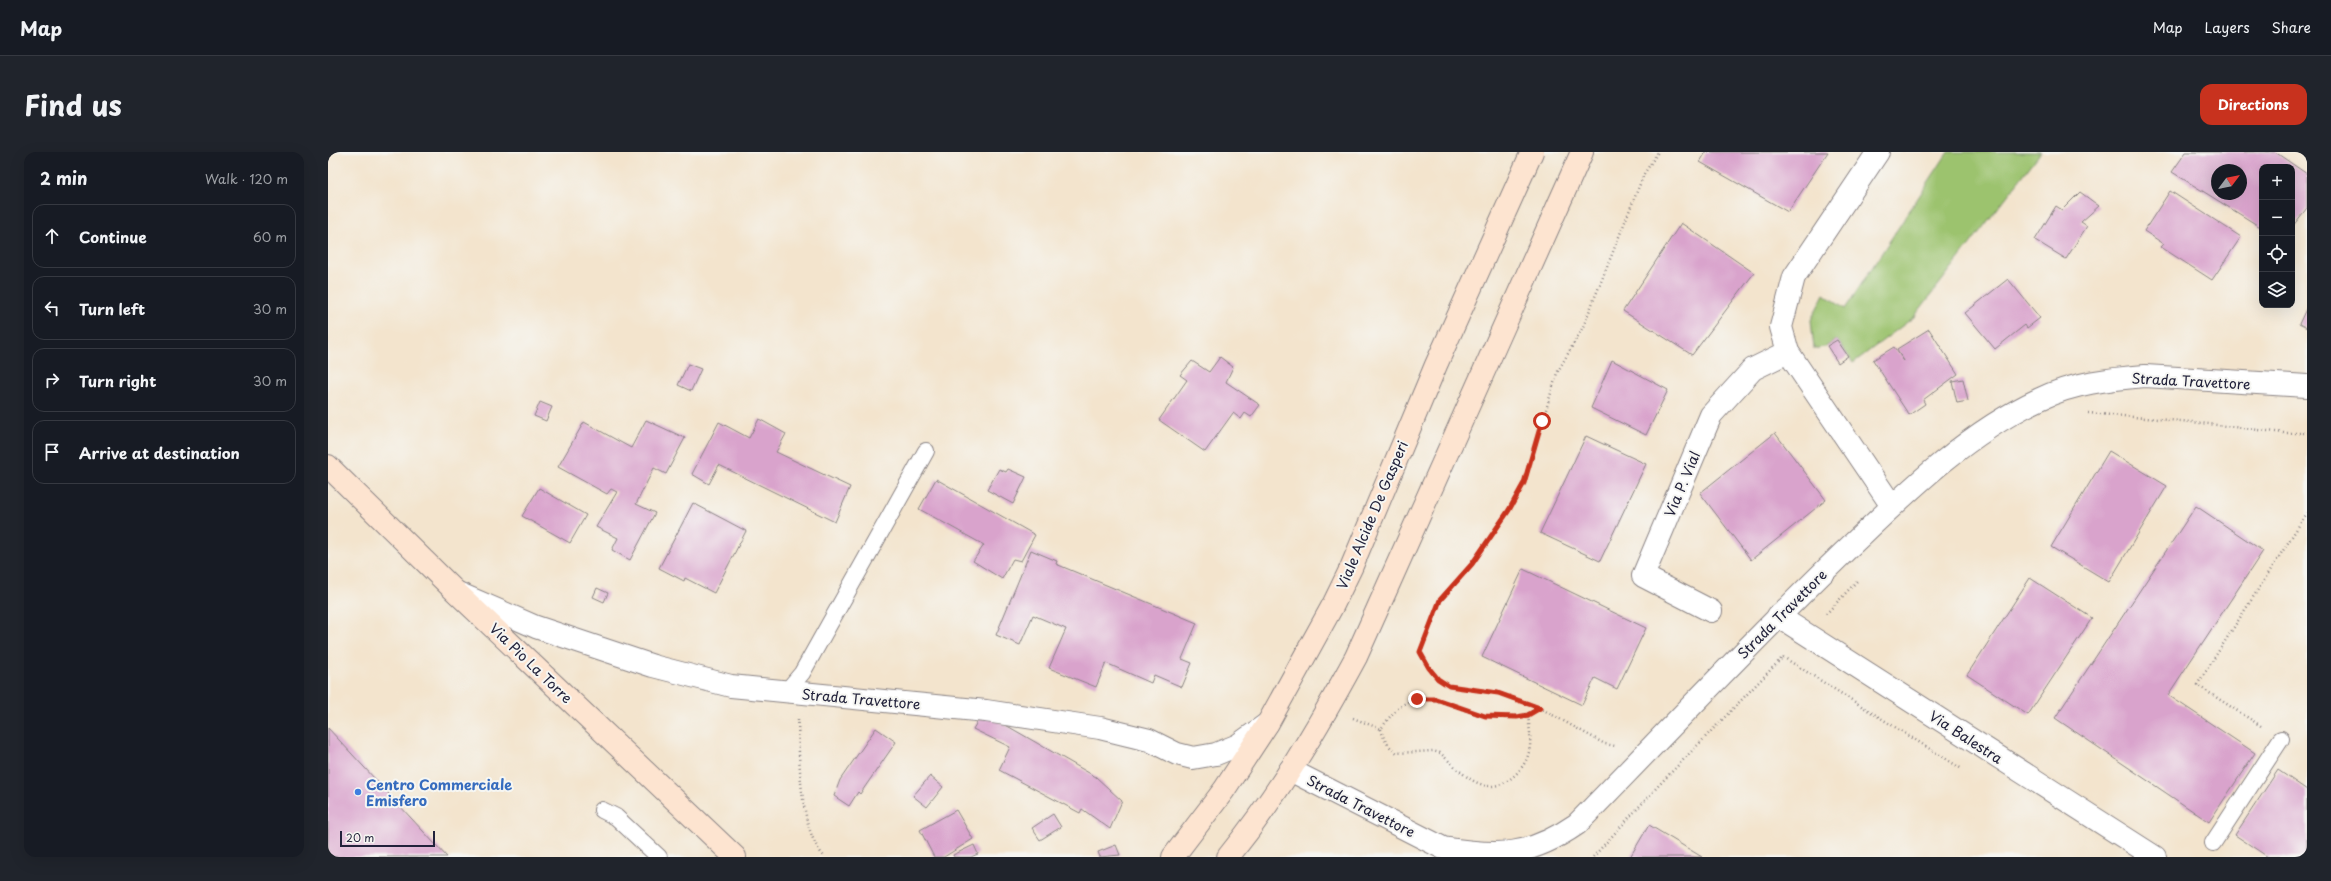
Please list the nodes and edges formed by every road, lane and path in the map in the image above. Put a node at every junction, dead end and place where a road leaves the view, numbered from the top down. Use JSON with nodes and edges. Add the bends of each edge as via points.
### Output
{"nodes":[{"id":1,"x":1532,"y":152,"type":"edge"},
{"id":2,"x":1582,"y":152,"type":"edge"},
{"id":3,"x":1658,"y":152,"type":"edge"},
{"id":4,"x":1878,"y":152,"type":"edge"},
{"id":5,"x":1788,"y":352,"type":"junction"},
{"id":6,"x":2307,"y":386,"type":"edge"},
{"id":7,"x":2085,"y":413,"type":"dead end"},
{"id":8,"x":2307,"y":433,"type":"edge"},
{"id":9,"x":926,"y":451,"type":"dead end"},
{"id":10,"x":328,"y":466,"type":"edge"},
{"id":11,"x":1892,"y":506,"type":"junction"},
{"id":12,"x":2307,"y":513,"type":"edge"},
{"id":13,"x":1863,"y":575,"type":"dead end"},
{"id":14,"x":456,"y":591,"type":"junction"},
{"id":15,"x":1711,"y":611,"type":"dead end"},
{"id":16,"x":1778,"y":616,"type":"junction"},
{"id":17,"x":1823,"y":617,"type":"dead end"},
{"id":18,"x":1787,"y":653,"type":"dead end"},
{"id":19,"x":1783,"y":657,"type":"junction"},
{"id":20,"x":786,"y":692,"type":"junction"},
{"id":21,"x":1540,"y":708,"type":"junction"},
{"id":22,"x":798,"y":713,"type":"dead end"},
{"id":23,"x":1528,"y":715,"type":"junction"},
{"id":24,"x":1352,"y":718,"type":"dead end"},
{"id":25,"x":1268,"y":723,"type":"junction"},
{"id":26,"x":1381,"y":729,"type":"junction"},
{"id":27,"x":2281,"y":739,"type":"joint"},
{"id":28,"x":1619,"y":746,"type":"dead end"},
{"id":29,"x":1290,"y":770,"type":"junction"},
{"id":30,"x":1966,"y":772,"type":"dead end"},
{"id":31,"x":602,"y":810,"type":"dead end"},
{"id":32,"x":2213,"y":843,"type":"dead end"},
{"id":33,"x":1513,"y":856,"type":"edge"},
{"id":34,"x":659,"y":857,"type":"edge"},
{"id":35,"x":735,"y":857,"type":"edge"},
{"id":36,"x":825,"y":857,"type":"edge"},
{"id":37,"x":1173,"y":857,"type":"edge"},
{"id":38,"x":1228,"y":857,"type":"edge"},
{"id":39,"x":1593,"y":857,"type":"edge"},
{"id":40,"x":2155,"y":857,"type":"edge"}],
"edges":[{"from":1,"to":25,"type":"main road","name":"Viale Alcide De Gasperi","via":[[1436,365],[1333,605]]},
{"from":2,"to":29,"type":"main road","via":[[1380,607],[1334,698]]},
{"from":3,"to":21,"type":"path","via":[[1644,174],[1583,327],[1557,373],[1524,483],[1472,564],[1440,600],[1420,652],[1438,679],[1449,686],[1498,693]]},
{"from":4,"to":5,"type":"street","via":[[1794,277],[1780,327]]},
{"from":5,"to":11,"type":"street"},
{"from":5,"to":15,"type":"street","name":"Via P. Vial","via":[[1753,369],[1711,415],[1643,576]]},
{"from":6,"to":11,"type":"street","name":"Strada Travettore","via":[[2145,376],[2099,380],[2070,388],[2042,397],[1992,426]]},
{"from":7,"to":8,"type":"path","via":[[2284,433]]},
{"from":9,"to":20,"type":"lane","via":[[802,673]]},
{"from":10,"to":14,"type":"main road","name":"Via Pio La Torre"},
{"from":11,"to":16,"type":"street","name":"Strada Travettore"},
{"from":12,"to":27,"type":"path","via":[[2197,685]]},
{"from":13,"to":17,"type":"path"},
{"from":14,"to":20,"type":"street","name":"Strada Travettore","via":[[536,627],[653,666],[731,686]]},
{"from":14,"to":35,"type":"main road","name":"Via Pio La Torre"},
{"from":16,"to":33,"type":"street","name":"Strada Travettore","via":[[1576,824],[1556,839]]},
{"from":16,"to":40,"type":"street","name":"Via Balestra"},
{"from":18,"to":19,"type":"path"},
{"from":19,"to":30,"type":"path"},
{"from":19,"to":39,"type":"path"},
{"from":20,"to":25,"type":"street","name":"Strada Travettore","via":[[986,711],[1100,728],[1149,740],[1177,754],[1193,758],[1216,754],[1238,745]]},
{"from":21,"to":23,"type":"path"},
{"from":21,"to":28,"type":"path","via":[[1606,744]]},
{"from":22,"to":36,"type":"path","via":[[806,822],[812,839]]},
{"from":23,"to":26,"type":"path","via":[[1485,716],[1436,699],[1417,699],[1395,710]]},
{"from":23,"to":26,"type":"path","via":[[1529,753],[1518,771],[1508,781],[1496,787],[1473,781],[1440,753],[1397,753],[1388,746]]},
{"from":24,"to":26,"type":"path"},
{"from":25,"to":37,"type":"main road","name":"Viale Alcide De Gasperi","via":[[1224,790]]},
{"from":27,"to":32,"type":"lane"},
{"from":29,"to":33,"type":"street","name":"Strada Travettore","via":[[1443,848],[1470,854]]},
{"from":29,"to":38,"type":"main road","via":[[1250,830]]},
{"from":31,"to":34,"type":"lane","via":[[616,817]]}]}
